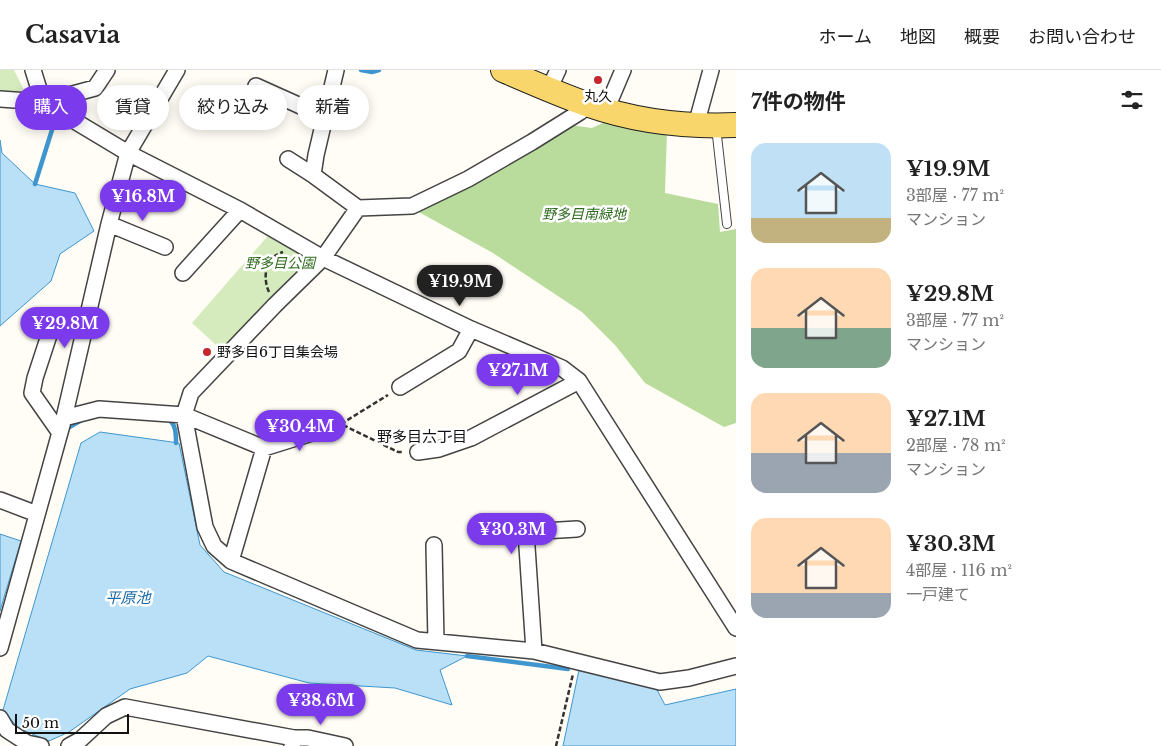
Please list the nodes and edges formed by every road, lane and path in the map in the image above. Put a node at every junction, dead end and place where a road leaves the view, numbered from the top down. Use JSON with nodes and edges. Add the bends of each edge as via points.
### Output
{"nodes":[{"id":1,"x":33,"y":70,"type":"edge"},
{"id":2,"x":107,"y":70,"type":"edge"},
{"id":3,"x":177,"y":70,"type":"edge"},
{"id":4,"x":336,"y":70,"type":"edge"},
{"id":5,"x":503,"y":70,"type":"edge"},
{"id":6,"x":624,"y":70,"type":"edge"},
{"id":7,"x":710,"y":70,"type":"edge"},
{"id":8,"x":553,"y":80,"type":"edge"},
{"id":9,"x":37,"y":85,"type":"edge"},
{"id":10,"x":332,"y":85,"type":"edge"},
{"id":11,"x":87,"y":90,"type":"edge"},
{"id":12,"x":0,"y":98,"type":"edge"},
{"id":13,"x":15,"y":99,"type":"edge"},
{"id":14,"x":597,"y":107,"type":"junction"},
{"id":15,"x":716,"y":125,"type":"edge"},
{"id":16,"x":87,"y":128,"type":"edge"},
{"id":17,"x":322,"y":130,"type":"edge"},
{"id":18,"x":128,"y":153,"type":"junction"},
{"id":19,"x":288,"y":159,"type":"dead end"},
{"id":20,"x":313,"y":175,"type":"junction"},
{"id":21,"x":358,"y":208,"type":"junction"},
{"id":22,"x":240,"y":210,"type":"junction"},
{"id":23,"x":109,"y":224,"type":"junction"},
{"id":24,"x":727,"y":224,"type":"dead end"},
{"id":25,"x":293,"y":240,"type":"junction"},
{"id":26,"x":165,"y":247,"type":"dead end"},
{"id":27,"x":323,"y":258,"type":"junction"},
{"id":28,"x":183,"y":273,"type":"dead end"},
{"id":29,"x":275,"y":305,"type":"junction"},
{"id":30,"x":52,"y":323,"type":"dead end"},
{"id":31,"x":471,"y":329,"type":"junction"},
{"id":32,"x":579,"y":381,"type":"junction"},
{"id":33,"x":396,"y":390,"type":"joint"},
{"id":34,"x":184,"y":415,"type":"junction"},
{"id":35,"x":64,"y":418,"type":"junction"},
{"id":36,"x":328,"y":428,"type":"dead end"},
{"id":37,"x":60,"y":433,"type":"junction"},
{"id":38,"x":264,"y":448,"type":"junction"},
{"id":39,"x":418,"y":452,"type":"joint"},
{"id":40,"x":0,"y":500,"type":"edge"},
{"id":41,"x":37,"y":514,"type":"junction"},
{"id":42,"x":577,"y":529,"type":"dead end"},
{"id":43,"x":434,"y":546,"type":"dead end"},
{"id":44,"x":231,"y":561,"type":"junction"},
{"id":45,"x":736,"y":628,"type":"edge"},
{"id":46,"x":436,"y":642,"type":"junction"},
{"id":47,"x":0,"y":648,"type":"edge"},
{"id":48,"x":534,"y":651,"type":"junction"},
{"id":49,"x":576,"y":661,"type":"junction"},
{"id":50,"x":736,"y":666,"type":"edge"},
{"id":51,"x":0,"y":718,"type":"edge"},
{"id":52,"x":293,"y":742,"type":"edge"},
{"id":53,"x":41,"y":746,"type":"edge"},
{"id":54,"x":68,"y":746,"type":"edge"},
{"id":55,"x":345,"y":746,"type":"edge"},
{"id":56,"x":556,"y":746,"type":"edge"}],
"edges":[{"from":1,"to":9,"type":"street"},
{"from":2,"to":11,"type":"street","via":[[95,88]]},
{"from":3,"to":18,"type":"street"},
{"from":4,"to":10,"type":"street"},
{"from":5,"to":8,"type":"main road"},
{"from":6,"to":14,"type":"street"},
{"from":7,"to":15,"type":"street"},
{"from":8,"to":14,"type":"main road"},
{"from":12,"to":13,"type":"street"},
{"from":14,"to":15,"type":"main road","via":[[652,120]]},
{"from":14,"to":21,"type":"street","via":[[580,112],[468,179],[412,206]]},
{"from":15,"to":24,"type":"lane"},
{"from":16,"to":18,"type":"street"},
{"from":17,"to":20,"type":"street"},
{"from":18,"to":22,"type":"street"},
{"from":18,"to":23,"type":"street"},
{"from":19,"to":20,"type":"street"},
{"from":20,"to":21,"type":"street"},
{"from":21,"to":27,"type":"street"},
{"from":22,"to":25,"type":"street"},
{"from":22,"to":28,"type":"street"},
{"from":23,"to":26,"type":"street"},
{"from":23,"to":35,"type":"street"},
{"from":25,"to":27,"type":"street"},
{"from":25,"to":29,"type":"path","via":[[287,250],[273,257],[265,273],[267,289]]},
{"from":27,"to":29,"type":"street"},
{"from":27,"to":31,"type":"street"},
{"from":29,"to":34,"type":"street","via":[[191,394]]},
{"from":30,"to":37,"type":"street","via":[[32,393]]},
{"from":31,"to":32,"type":"street","via":[[562,368]]},
{"from":31,"to":33,"type":"street","via":[[459,350]]},
{"from":32,"to":39,"type":"street","via":[[471,438]]},
{"from":32,"to":45,"type":"street"},
{"from":33,"to":39,"type":"path","via":[[341,424],[398,452]]},
{"from":34,"to":35,"type":"street","via":[[99,409]]},
{"from":34,"to":38,"type":"street"},
{"from":34,"to":44,"type":"street","via":[[205,526],[214,546]]},
{"from":35,"to":37,"type":"street"},
{"from":36,"to":38,"type":"street"},
{"from":37,"to":41,"type":"street"},
{"from":38,"to":44,"type":"street"},
{"from":40,"to":41,"type":"street"},
{"from":41,"to":47,"type":"street"},
{"from":42,"to":48,"type":"street","via":[[526,532]]},
{"from":43,"to":46,"type":"street"},
{"from":44,"to":46,"type":"street","via":[[417,640]]},
{"from":46,"to":48,"type":"street"},
{"from":48,"to":49,"type":"street"},
{"from":49,"to":50,"type":"street","via":[[660,682]]},
{"from":49,"to":56,"type":"path"},
{"from":51,"to":53,"type":"street","via":[[7,730]]},
{"from":52,"to":54,"type":"street","via":[[125,707],[106,716],[80,740]]},
{"from":52,"to":55,"type":"street","via":[[308,738]]}]}
